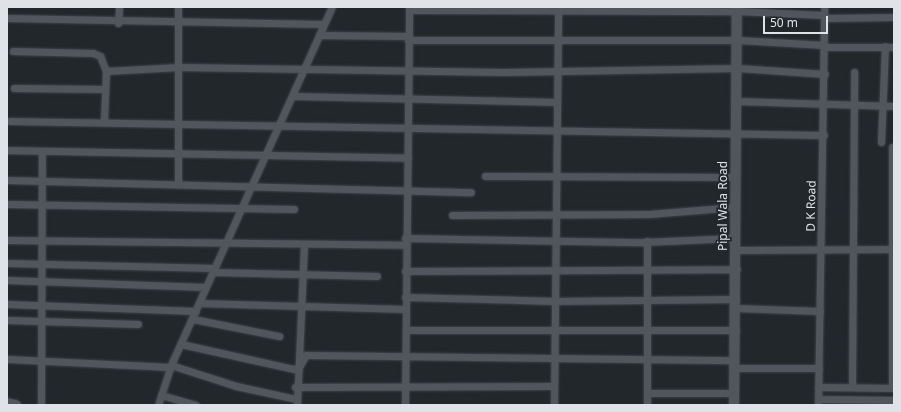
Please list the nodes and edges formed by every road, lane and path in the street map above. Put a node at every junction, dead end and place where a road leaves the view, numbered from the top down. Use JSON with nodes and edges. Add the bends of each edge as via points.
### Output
{"nodes":[{"id":1,"x":119,"y":7,"type":"edge"},
{"id":2,"x":178,"y":7,"type":"edge"},
{"id":3,"x":332,"y":7,"type":"edge"},
{"id":4,"x":409,"y":8,"type":"edge"},
{"id":5,"x":737,"y":9,"type":"edge"},
{"id":6,"x":558,"y":10,"type":"edge"},
{"id":7,"x":824,"y":13,"type":"edge"},
{"id":8,"x":894,"y":17,"type":"edge"},
{"id":9,"x":7,"y":18,"type":"edge"},
{"id":10,"x":118,"y":23,"type":"junction"},
{"id":11,"x":178,"y":24,"type":"junction"},
{"id":12,"x":323,"y":24,"type":"junction"},
{"id":13,"x":319,"y":34,"type":"junction"},
{"id":14,"x":408,"y":38,"type":"junction"},
{"id":15,"x":738,"y":40,"type":"junction"},
{"id":16,"x":559,"y":43,"type":"junction"},
{"id":17,"x":824,"y":46,"type":"junction"},
{"id":18,"x":885,"y":46,"type":"junction"},
{"id":19,"x":894,"y":46,"type":"edge"},
{"id":20,"x":13,"y":51,"type":"dead end"},
{"id":21,"x":178,"y":68,"type":"junction"},
{"id":22,"x":738,"y":68,"type":"junction"},
{"id":23,"x":306,"y":70,"type":"junction"},
{"id":24,"x":106,"y":71,"type":"junction"},
{"id":25,"x":406,"y":71,"type":"junction"},
{"id":26,"x":558,"y":72,"type":"junction"},
{"id":27,"x":854,"y":72,"type":"dead end"},
{"id":28,"x":824,"y":74,"type":"junction"},
{"id":29,"x":14,"y":88,"type":"dead end"},
{"id":30,"x":106,"y":89,"type":"junction"},
{"id":31,"x":294,"y":96,"type":"junction"},
{"id":32,"x":406,"y":100,"type":"junction"},
{"id":33,"x":737,"y":100,"type":"junction"},
{"id":34,"x":557,"y":102,"type":"junction"},
{"id":35,"x":824,"y":105,"type":"junction"},
{"id":36,"x":854,"y":105,"type":"junction"},
{"id":37,"x":882,"y":106,"type":"junction"},
{"id":38,"x":894,"y":106,"type":"edge"},
{"id":39,"x":10,"y":121,"type":"dead end"},
{"id":40,"x":104,"y":121,"type":"junction"},
{"id":41,"x":178,"y":123,"type":"junction"},
{"id":42,"x":280,"y":126,"type":"junction"},
{"id":43,"x":407,"y":129,"type":"junction"},
{"id":44,"x":557,"y":130,"type":"junction"},
{"id":45,"x":737,"y":134,"type":"junction"},
{"id":46,"x":824,"y":135,"type":"junction"},
{"id":47,"x":881,"y":142,"type":"dead end"},
{"id":48,"x":892,"y":147,"type":"dead end"},
{"id":49,"x":7,"y":150,"type":"edge"},
{"id":50,"x":42,"y":151,"type":"junction"},
{"id":51,"x":180,"y":156,"type":"junction"},
{"id":52,"x":267,"y":156,"type":"junction"},
{"id":53,"x":408,"y":158,"type":"junction"},
{"id":54,"x":485,"y":176,"type":"dead end"},
{"id":55,"x":556,"y":177,"type":"junction"},
{"id":56,"x":736,"y":177,"type":"junction"},
{"id":57,"x":7,"y":180,"type":"edge"},
{"id":58,"x":41,"y":180,"type":"junction"},
{"id":59,"x":178,"y":184,"type":"junction"},
{"id":60,"x":254,"y":187,"type":"junction"},
{"id":61,"x":406,"y":192,"type":"junction"},
{"id":62,"x":471,"y":192,"type":"dead end"},
{"id":63,"x":7,"y":204,"type":"edge"},
{"id":64,"x":40,"y":206,"type":"junction"},
{"id":65,"x":736,"y":207,"type":"junction"},
{"id":66,"x":243,"y":208,"type":"junction"},
{"id":67,"x":294,"y":209,"type":"dead end"},
{"id":68,"x":452,"y":215,"type":"dead end"},
{"id":69,"x":555,"y":215,"type":"junction"},
{"id":70,"x":735,"y":238,"type":"junction"},
{"id":71,"x":7,"y":240,"type":"edge"},
{"id":72,"x":40,"y":240,"type":"junction"},
{"id":73,"x":554,"y":240,"type":"junction"},
{"id":74,"x":405,"y":241,"type":"junction"},
{"id":75,"x":647,"y":241,"type":"junction"},
{"id":76,"x":228,"y":243,"type":"junction"},
{"id":77,"x":304,"y":244,"type":"junction"},
{"id":78,"x":821,"y":249,"type":"junction"},
{"id":79,"x":893,"y":249,"type":"edge"},
{"id":80,"x":736,"y":250,"type":"junction"},
{"id":81,"x":856,"y":250,"type":"junction"},
{"id":82,"x":7,"y":263,"type":"edge"},
{"id":83,"x":39,"y":264,"type":"junction"},
{"id":84,"x":737,"y":269,"type":"junction"},
{"id":85,"x":214,"y":270,"type":"junction"},
{"id":86,"x":647,"y":270,"type":"junction"},
{"id":87,"x":405,"y":271,"type":"junction"},
{"id":88,"x":554,"y":271,"type":"junction"},
{"id":89,"x":302,"y":274,"type":"junction"},
{"id":90,"x":377,"y":276,"type":"dead end"},
{"id":91,"x":7,"y":280,"type":"edge"},
{"id":92,"x":39,"y":281,"type":"junction"},
{"id":93,"x":206,"y":288,"type":"junction"},
{"id":94,"x":405,"y":297,"type":"junction"},
{"id":95,"x":648,"y":299,"type":"junction"},
{"id":96,"x":554,"y":301,"type":"junction"},
{"id":97,"x":199,"y":303,"type":"junction"},
{"id":98,"x":736,"y":303,"type":"junction"},
{"id":99,"x":7,"y":304,"type":"edge"},
{"id":100,"x":39,"y":304,"type":"junction"},
{"id":101,"x":302,"y":307,"type":"junction"},
{"id":102,"x":405,"y":309,"type":"junction"},
{"id":103,"x":196,"y":311,"type":"junction"},
{"id":104,"x":820,"y":311,"type":"junction"},
{"id":105,"x":193,"y":319,"type":"junction"},
{"id":106,"x":7,"y":320,"type":"edge"},
{"id":107,"x":39,"y":321,"type":"junction"},
{"id":108,"x":138,"y":324,"type":"dead end"},
{"id":109,"x":647,"y":328,"type":"junction"},
{"id":110,"x":406,"y":330,"type":"junction"},
{"id":111,"x":553,"y":330,"type":"junction"},
{"id":112,"x":736,"y":330,"type":"junction"},
{"id":113,"x":279,"y":336,"type":"dead end"},
{"id":114,"x":181,"y":344,"type":"junction"},
{"id":115,"x":405,"y":358,"type":"junction"},
{"id":116,"x":7,"y":359,"type":"edge"},
{"id":117,"x":39,"y":359,"type":"junction"},
{"id":118,"x":554,"y":360,"type":"junction"},
{"id":119,"x":647,"y":360,"type":"junction"},
{"id":120,"x":735,"y":364,"type":"junction"},
{"id":121,"x":170,"y":366,"type":"junction"},
{"id":122,"x":819,"y":368,"type":"junction"},
{"id":123,"x":297,"y":369,"type":"junction"},
{"id":124,"x":554,"y":386,"type":"junction"},
{"id":125,"x":295,"y":387,"type":"junction"},
{"id":126,"x":405,"y":387,"type":"junction"},
{"id":127,"x":818,"y":387,"type":"junction"},
{"id":128,"x":852,"y":387,"type":"junction"},
{"id":129,"x":893,"y":388,"type":"edge"},
{"id":130,"x":647,"y":393,"type":"junction"},
{"id":131,"x":734,"y":393,"type":"junction"},
{"id":132,"x":161,"y":395,"type":"junction"},
{"id":133,"x":894,"y":400,"type":"edge"},
{"id":134,"x":296,"y":402,"type":"edge"},
{"id":135,"x":818,"y":402,"type":"edge"},
{"id":136,"x":7,"y":403,"type":"edge"},
{"id":137,"x":16,"y":405,"type":"edge"},
{"id":138,"x":40,"y":405,"type":"edge"},
{"id":139,"x":158,"y":405,"type":"edge"},
{"id":140,"x":196,"y":405,"type":"edge"},
{"id":141,"x":405,"y":405,"type":"edge"},
{"id":142,"x":554,"y":405,"type":"edge"},
{"id":143,"x":647,"y":405,"type":"edge"},
{"id":144,"x":734,"y":405,"type":"edge"}],
"edges":[{"from":1,"to":10,"type":"street"},
{"from":2,"to":11,"type":"street"},
{"from":3,"to":12,"type":"street"},
{"from":4,"to":6,"type":"street"},
{"from":4,"to":14,"type":"street"},
{"from":5,"to":6,"type":"street"},
{"from":5,"to":7,"type":"street"},
{"from":5,"to":15,"type":"street","name":"Pipal Wala Road"},
{"from":6,"to":16,"type":"street"},
{"from":7,"to":8,"type":"street"},
{"from":7,"to":17,"type":"street","name":"D K Road"},
{"from":9,"to":10,"type":"street"},
{"from":10,"to":11,"type":"street"},
{"from":11,"to":12,"type":"street"},
{"from":11,"to":21,"type":"street"},
{"from":12,"to":13,"type":"street"},
{"from":13,"to":14,"type":"street"},
{"from":13,"to":23,"type":"street"},
{"from":14,"to":16,"type":"street"},
{"from":14,"to":25,"type":"street"},
{"from":15,"to":16,"type":"street"},
{"from":15,"to":17,"type":"street"},
{"from":15,"to":22,"type":"street","name":"Pipal Wala Road"},
{"from":16,"to":26,"type":"street"},
{"from":17,"to":18,"type":"street"},
{"from":17,"to":28,"type":"street","name":"D K Road"},
{"from":18,"to":19,"type":"street"},
{"from":18,"to":37,"type":"street"},
{"from":20,"to":24,"type":"street","via":[[94,53],[100,56]]},
{"from":21,"to":23,"type":"street"},
{"from":21,"to":24,"type":"street"},
{"from":21,"to":41,"type":"street"},
{"from":22,"to":26,"type":"street"},
{"from":22,"to":28,"type":"street"},
{"from":22,"to":33,"type":"street","name":"Pipal Wala Road"},
{"from":23,"to":25,"type":"street"},
{"from":23,"to":31,"type":"street"},
{"from":24,"to":30,"type":"street"},
{"from":25,"to":26,"type":"street"},
{"from":25,"to":32,"type":"street"},
{"from":26,"to":34,"type":"street"},
{"from":27,"to":36,"type":"street"},
{"from":28,"to":35,"type":"street","name":"D K Road"},
{"from":29,"to":30,"type":"street"},
{"from":30,"to":40,"type":"street"},
{"from":31,"to":32,"type":"street"},
{"from":31,"to":42,"type":"street"},
{"from":32,"to":34,"type":"street"},
{"from":32,"to":43,"type":"street"},
{"from":33,"to":35,"type":"street"},
{"from":33,"to":45,"type":"street","name":"Pipal Wala Road"},
{"from":34,"to":44,"type":"street"},
{"from":35,"to":36,"type":"street"},
{"from":35,"to":46,"type":"street","name":"D K Road"},
{"from":36,"to":37,"type":"street"},
{"from":36,"to":81,"type":"street"},
{"from":37,"to":38,"type":"street"},
{"from":37,"to":47,"type":"street"},
{"from":39,"to":40,"type":"street"},
{"from":40,"to":41,"type":"street"},
{"from":41,"to":42,"type":"street"},
{"from":41,"to":51,"type":"street"},
{"from":42,"to":43,"type":"street"},
{"from":42,"to":52,"type":"street"},
{"from":43,"to":44,"type":"street"},
{"from":43,"to":53,"type":"street"},
{"from":44,"to":45,"type":"street"},
{"from":44,"to":55,"type":"street"},
{"from":45,"to":46,"type":"street"},
{"from":45,"to":56,"type":"street","name":"Pipal Wala Road"},
{"from":46,"to":78,"type":"street","name":"D K Road"},
{"from":48,"to":79,"type":"street"},
{"from":49,"to":50,"type":"street"},
{"from":50,"to":51,"type":"street"},
{"from":50,"to":58,"type":"street"},
{"from":51,"to":52,"type":"street"},
{"from":51,"to":59,"type":"street"},
{"from":52,"to":53,"type":"street"},
{"from":52,"to":60,"type":"street"},
{"from":53,"to":61,"type":"street"},
{"from":54,"to":55,"type":"street"},
{"from":55,"to":56,"type":"street"},
{"from":55,"to":69,"type":"street"},
{"from":56,"to":65,"type":"street","name":"Pipal Wala Road"},
{"from":57,"to":58,"type":"street"},
{"from":58,"to":59,"type":"street"},
{"from":58,"to":64,"type":"street"},
{"from":59,"to":60,"type":"street"},
{"from":60,"to":61,"type":"street"},
{"from":60,"to":66,"type":"street"},
{"from":61,"to":62,"type":"street"},
{"from":61,"to":74,"type":"street"},
{"from":63,"to":64,"type":"street"},
{"from":64,"to":66,"type":"street"},
{"from":64,"to":72,"type":"street"},
{"from":65,"to":69,"type":"street"},
{"from":65,"to":70,"type":"street","name":"Pipal Wala Road"},
{"from":66,"to":67,"type":"street"},
{"from":66,"to":76,"type":"street"},
{"from":68,"to":69,"type":"street"},
{"from":69,"to":73,"type":"street"},
{"from":70,"to":75,"type":"street"},
{"from":70,"to":80,"type":"street","name":"Pipal Wala Road"},
{"from":71,"to":72,"type":"street"},
{"from":72,"to":76,"type":"street"},
{"from":72,"to":83,"type":"street"},
{"from":73,"to":74,"type":"street"},
{"from":73,"to":75,"type":"street"},
{"from":73,"to":88,"type":"street"},
{"from":74,"to":77,"type":"street"},
{"from":74,"to":87,"type":"street"},
{"from":75,"to":86,"type":"street"},
{"from":76,"to":77,"type":"street"},
{"from":76,"to":85,"type":"street"},
{"from":77,"to":89,"type":"street"},
{"from":78,"to":80,"type":"street"},
{"from":78,"to":81,"type":"street"},
{"from":78,"to":104,"type":"street","name":"D K Road"},
{"from":79,"to":81,"type":"street"},
{"from":79,"to":129,"type":"street"},
{"from":80,"to":84,"type":"street","name":"Pipal Wala Road"},
{"from":81,"to":128,"type":"street"},
{"from":82,"to":83,"type":"street"},
{"from":83,"to":85,"type":"street"},
{"from":83,"to":92,"type":"street"},
{"from":84,"to":86,"type":"street"},
{"from":84,"to":98,"type":"street","name":"Pipal Wala Road"},
{"from":85,"to":89,"type":"street"},
{"from":85,"to":93,"type":"street"},
{"from":86,"to":88,"type":"street"},
{"from":86,"to":95,"type":"street"},
{"from":87,"to":88,"type":"street"},
{"from":87,"to":94,"type":"street"},
{"from":88,"to":96,"type":"street"},
{"from":89,"to":90,"type":"street"},
{"from":89,"to":101,"type":"street"},
{"from":91,"to":92,"type":"street"},
{"from":92,"to":93,"type":"street"},
{"from":92,"to":100,"type":"street"},
{"from":93,"to":97,"type":"street"},
{"from":94,"to":96,"type":"street"},
{"from":94,"to":102,"type":"street"},
{"from":95,"to":96,"type":"street"},
{"from":95,"to":98,"type":"street"},
{"from":95,"to":109,"type":"street"},
{"from":96,"to":111,"type":"street"},
{"from":97,"to":101,"type":"street"},
{"from":97,"to":103,"type":"street"},
{"from":98,"to":104,"type":"street"},
{"from":98,"to":112,"type":"street","name":"Pipal Wala Road"},
{"from":99,"to":100,"type":"street"},
{"from":100,"to":103,"type":"street"},
{"from":100,"to":107,"type":"street"},
{"from":101,"to":102,"type":"street"},
{"from":101,"to":123,"type":"street"},
{"from":102,"to":110,"type":"street"},
{"from":103,"to":105,"type":"street"},
{"from":104,"to":122,"type":"street","name":"D K Road"},
{"from":105,"to":113,"type":"street"},
{"from":105,"to":114,"type":"street"},
{"from":106,"to":107,"type":"street"},
{"from":107,"to":108,"type":"street"},
{"from":107,"to":117,"type":"street"},
{"from":109,"to":111,"type":"street"},
{"from":109,"to":112,"type":"street"},
{"from":109,"to":119,"type":"street"},
{"from":110,"to":111,"type":"street"},
{"from":110,"to":115,"type":"street"},
{"from":111,"to":118,"type":"street"},
{"from":112,"to":120,"type":"street","name":"Pipal Wala Road"},
{"from":114,"to":121,"type":"street"},
{"from":114,"to":123,"type":"street"},
{"from":115,"to":118,"type":"street"},
{"from":115,"to":123,"type":"street","via":[[306,355]]},
{"from":115,"to":126,"type":"street"},
{"from":116,"to":117,"type":"street"},
{"from":117,"to":121,"type":"street"},
{"from":117,"to":138,"type":"street"},
{"from":118,"to":119,"type":"street"},
{"from":118,"to":124,"type":"street"},
{"from":119,"to":120,"type":"street"},
{"from":119,"to":130,"type":"street"},
{"from":120,"to":122,"type":"street"},
{"from":120,"to":131,"type":"street","name":"Pipal Wala Road"},
{"from":121,"to":132,"type":"street"},
{"from":121,"to":134,"type":"street"},
{"from":122,"to":127,"type":"street","name":"D K Road"},
{"from":123,"to":125,"type":"street"},
{"from":124,"to":126,"type":"street"},
{"from":124,"to":142,"type":"street"},
{"from":125,"to":126,"type":"street"},
{"from":125,"to":134,"type":"street"},
{"from":126,"to":141,"type":"street"},
{"from":127,"to":128,"type":"street"},
{"from":127,"to":135,"type":"street","name":"D K Road"},
{"from":128,"to":129,"type":"street"},
{"from":130,"to":131,"type":"street"},
{"from":130,"to":143,"type":"street"},
{"from":131,"to":144,"type":"street","name":"Pipal Wala Road"},
{"from":132,"to":139,"type":"street"},
{"from":132,"to":140,"type":"street"},
{"from":133,"to":135,"type":"street"},
{"from":136,"to":137,"type":"street"}]}
